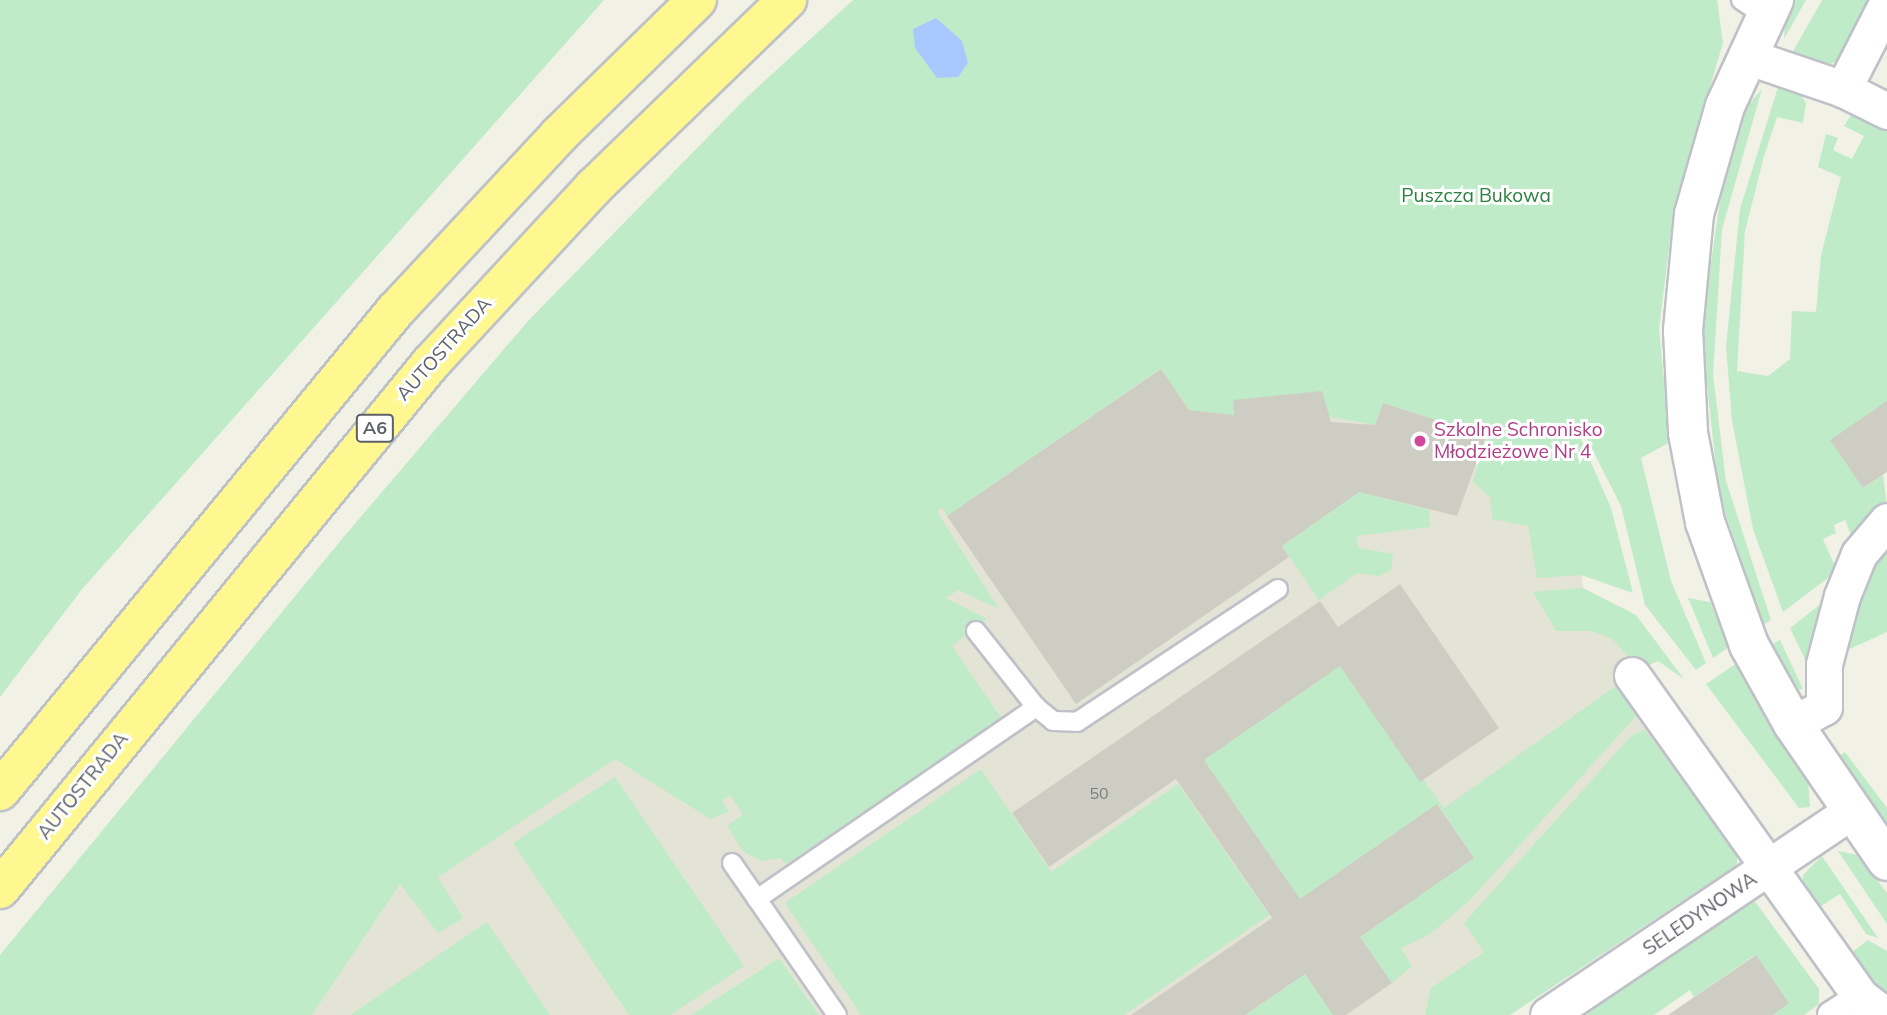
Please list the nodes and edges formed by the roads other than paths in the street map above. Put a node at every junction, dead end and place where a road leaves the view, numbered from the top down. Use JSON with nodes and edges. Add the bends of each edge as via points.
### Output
{"nodes":[{"id":1,"x":697,"y":0,"type":"edge"},
{"id":2,"x":787,"y":0,"type":"edge"},
{"id":3,"x":1887,"y":3,"type":"edge"},
{"id":4,"x":1760,"y":5,"type":"edge"},
{"id":5,"x":1746,"y":56,"type":"junction"},
{"id":6,"x":1843,"y":89,"type":"junction"},
{"id":7,"x":1887,"y":111,"type":"edge"},
{"id":8,"x":1887,"y":521,"type":"edge"},
{"id":9,"x":1278,"y":589,"type":"dead end"},
{"id":10,"x":976,"y":631,"type":"dead end"},
{"id":11,"x":1632,"y":675,"type":"dead end"},
{"id":12,"x":1036,"y":707,"type":"junction"},
{"id":13,"x":1793,"y":724,"type":"junction"},
{"id":14,"x":0,"y":791,"type":"edge"},
{"id":15,"x":1850,"y":812,"type":"junction"},
{"id":16,"x":1887,"y":861,"type":"edge"},
{"id":17,"x":732,"y":863,"type":"dead end"},
{"id":18,"x":1767,"y":869,"type":"junction"},
{"id":19,"x":0,"y":889,"type":"edge"},
{"id":20,"x":757,"y":899,"type":"junction"},
{"id":21,"x":1872,"y":1006,"type":"edge"},
{"id":22,"x":837,"y":1015,"type":"edge"},
{"id":23,"x":1548,"y":1015,"type":"edge"},
{"id":24,"x":1831,"y":1015,"type":"edge"}],
"edges":[{"from":1,"to":14,"type":"highway","via":[[559,135],[395,311]]},
{"from":2,"to":19,"type":"highway","name":"AUTOSTRADA","number":"A6","via":[[594,187],[430,364]]},
{"from":3,"to":6,"type":"street"},
{"from":4,"to":5,"type":"street"},
{"from":5,"to":6,"type":"street"},
{"from":5,"to":13,"type":"street","via":[[1721,117],[1694,214],[1684,305],[1684,387],[1695,477],[1720,574],[1749,645]]},
{"from":6,"to":7,"type":"street"},
{"from":8,"to":13,"type":"street","via":[[1859,554],[1842,596],[1824,664],[1825,707]]},
{"from":9,"to":12,"type":"lane","via":[[1077,722],[1053,721]]},
{"from":10,"to":12,"type":"lane"},
{"from":11,"to":18,"type":"street"},
{"from":12,"to":20,"type":"lane"},
{"from":13,"to":15,"type":"street"},
{"from":15,"to":16,"type":"street"},
{"from":15,"to":18,"type":"street","name":"SELEDYNOWA"},
{"from":17,"to":20,"type":"lane"},
{"from":18,"to":21,"type":"street"},
{"from":18,"to":23,"type":"street","name":"SELEDYNOWA"},
{"from":20,"to":22,"type":"lane"},
{"from":21,"to":24,"type":"street"}]}
